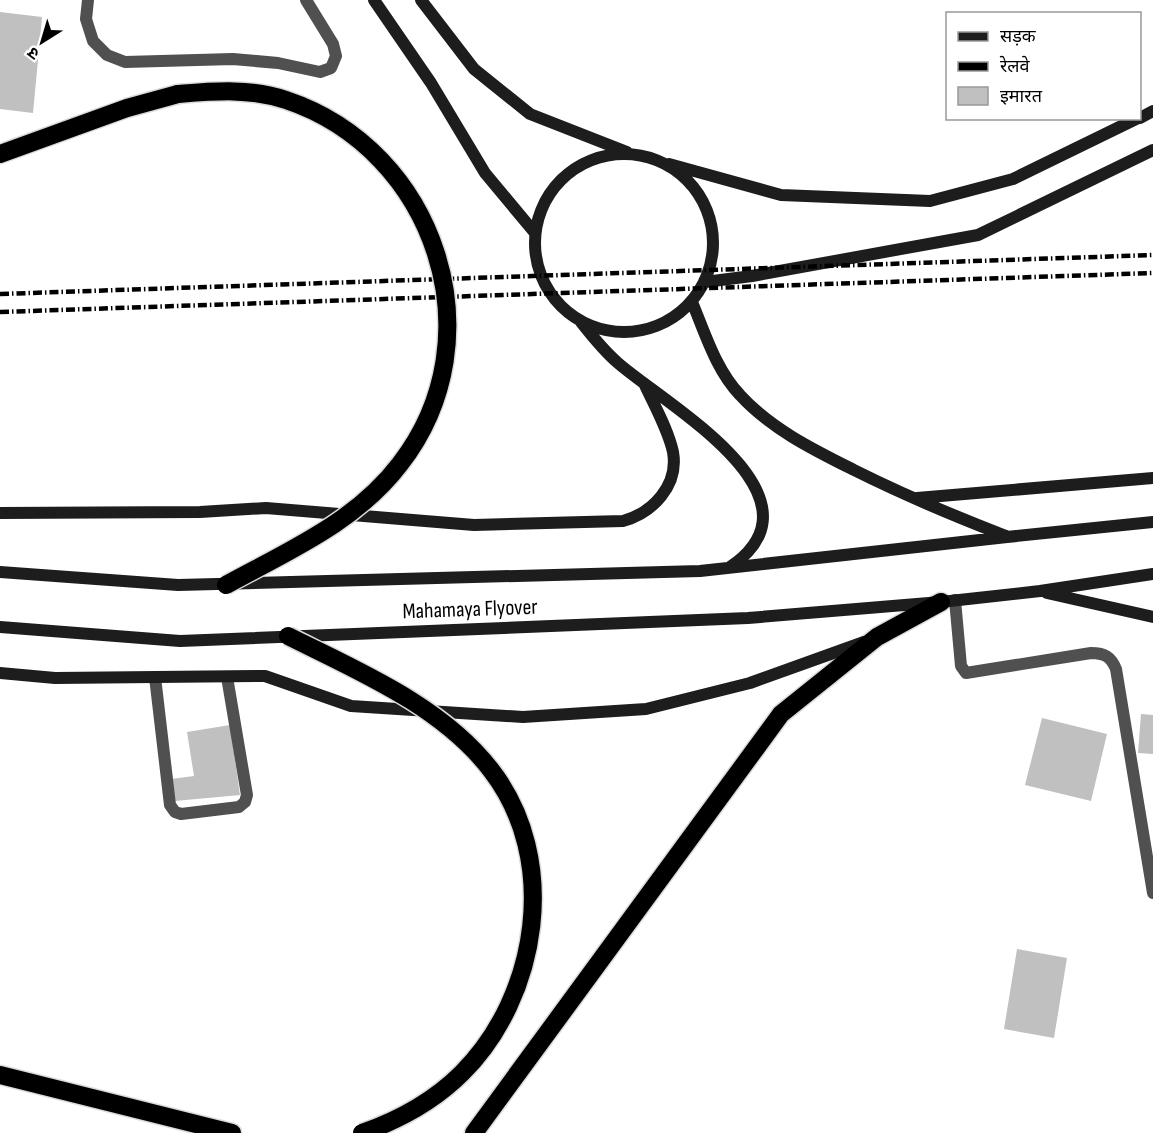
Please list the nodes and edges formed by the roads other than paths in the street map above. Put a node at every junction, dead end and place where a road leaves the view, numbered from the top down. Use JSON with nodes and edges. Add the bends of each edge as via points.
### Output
{"nodes":[{"id":1,"x":88,"y":0,"type":"edge"},
{"id":2,"x":306,"y":0,"type":"edge"},
{"id":3,"x":374,"y":0,"type":"edge"},
{"id":4,"x":421,"y":0,"type":"edge"},
{"id":5,"x":1135,"y":120,"type":"edge"},
{"id":6,"x":1153,"y":150,"type":"edge"},
{"id":7,"x":629,"y":153,"type":"junction"},
{"id":8,"x":0,"y":154,"type":"edge"},
{"id":9,"x":662,"y":162,"type":"junction"},
{"id":10,"x":535,"y":233,"type":"junction"},
{"id":11,"x":705,"y":282,"type":"junction"},
{"id":12,"x":692,"y":302,"type":"junction"},
{"id":13,"x":579,"y":320,"type":"junction"},
{"id":14,"x":644,"y":383,"type":"junction"},
{"id":15,"x":1153,"y":478,"type":"edge"},
{"id":16,"x":912,"y":499,"type":"junction"},
{"id":17,"x":0,"y":513,"type":"edge"},
{"id":18,"x":1153,"y":522,"type":"edge"},
{"id":19,"x":1007,"y":537,"type":"junction"},
{"id":20,"x":729,"y":568,"type":"junction"},
{"id":21,"x":0,"y":572,"type":"edge"},
{"id":22,"x":1153,"y":574,"type":"edge"},
{"id":23,"x":226,"y":585,"type":"junction"},
{"id":24,"x":1040,"y":591,"type":"junction"},
{"id":25,"x":948,"y":601,"type":"junction"},
{"id":26,"x":1153,"y":617,"type":"edge"},
{"id":27,"x":0,"y":627,"type":"edge"},
{"id":28,"x":288,"y":636,"type":"junction"},
{"id":29,"x":877,"y":638,"type":"junction"},
{"id":30,"x":0,"y":673,"type":"edge"},
{"id":31,"x":155,"y":677,"type":"junction"},
{"id":32,"x":227,"y":677,"type":"junction"},
{"id":33,"x":1153,"y":893,"type":"edge"},
{"id":34,"x":0,"y":1076,"type":"edge"},
{"id":35,"x":232,"y":1133,"type":"edge"},
{"id":36,"x":362,"y":1133,"type":"edge"},
{"id":37,"x":474,"y":1133,"type":"edge"}],
"edges":[{"from":1,"to":2,"type":"lane","via":[[86,19],[93,41],[107,55],[125,62],[233,59],[320,72],[331,68],[336,56],[333,44]]},
{"from":3,"to":10,"type":"main road","via":[[431,82],[485,173]]},
{"from":4,"to":7,"type":"main road","via":[[474,69],[530,114]]},
{"from":5,"to":9,"type":"main road","via":[[1013,179],[930,201],[781,195]]},
{"from":6,"to":11,"type":"main road","via":[[978,235]]},
{"from":7,"to":9,"type":"main road"},
{"from":7,"to":10,"type":"main road","via":[[596,158],[566,174],[545,200]]},
{"from":8,"to":23,"type":"highway","bridge":true,"via":[[127,108],[178,94],[242,90],[306,108],[336,124],[363,143],[394,175],[419,212],[436,253],[446,296],[447,341],[439,384],[424,426],[387,481],[341,521]]},
{"from":9,"to":11,"type":"main road","via":[[690,183],[709,213],[714,248]]},
{"from":10,"to":13,"type":"main road","via":[[536,258],[544,283],[559,304]]},
{"from":11,"to":12,"type":"main road"},
{"from":12,"to":13,"type":"main road","via":[[673,318],[651,328],[627,332],[602,330]]},
{"from":12,"to":16,"type":"main road","via":[[719,367],[739,395],[811,449]]},
{"from":13,"to":14,"type":"main road","via":[[602,348]]},
{"from":14,"to":17,"type":"main road","via":[[672,452],[671,475],[656,503],[638,516],[622,521],[474,525],[266,508]]},
{"from":14,"to":20,"type":"main road","via":[[700,425],[739,463],[756,489],[764,509],[764,528],[744,558]]},
{"from":15,"to":16,"type":"main road"},
{"from":16,"to":19,"type":"main road"},
{"from":18,"to":19,"type":"main road","name":"Mahamaya Flyover"},
{"from":19,"to":20,"type":"main road","name":"Mahamaya Flyover"},
{"from":20,"to":23,"type":"main road","name":"Mahamaya Flyover","via":[[700,572]]},
{"from":21,"to":23,"type":"main road","name":"Mahamaya Flyover"},
{"from":22,"to":24,"type":"main road","name":"Mahamaya Flyover"},
{"from":24,"to":25,"type":"main road","name":"Mahamaya Flyover"},
{"from":24,"to":26,"type":"main road"},
{"from":25,"to":28,"type":"main road","name":"Mahamaya Flyover","via":[[748,618]]},
{"from":25,"to":29,"type":"highway"},
{"from":25,"to":33,"type":"lane","via":[[961,666],[969,674],[1091,652],[1113,662]]},
{"from":27,"to":28,"type":"main road","name":"Mahamaya Flyover","via":[[180,641]]},
{"from":28,"to":36,"type":"highway","bridge":true,"via":[[390,687],[459,736],[492,770],[505,790],[524,834],[531,868],[534,904],[525,960],[515,992],[484,1049],[437,1095],[413,1111]]},
{"from":29,"to":32,"type":"main road","via":[[750,683],[646,709],[523,717],[351,706],[265,676]]},
{"from":29,"to":37,"type":"highway","via":[[781,714]]},
{"from":30,"to":31,"type":"main road","via":[[56,678]]},
{"from":31,"to":32,"type":"main road"},
{"from":31,"to":32,"type":"lane","via":[[170,805],[181,814],[239,807],[245,802]]},
{"from":34,"to":35,"type":"highway"}]}
